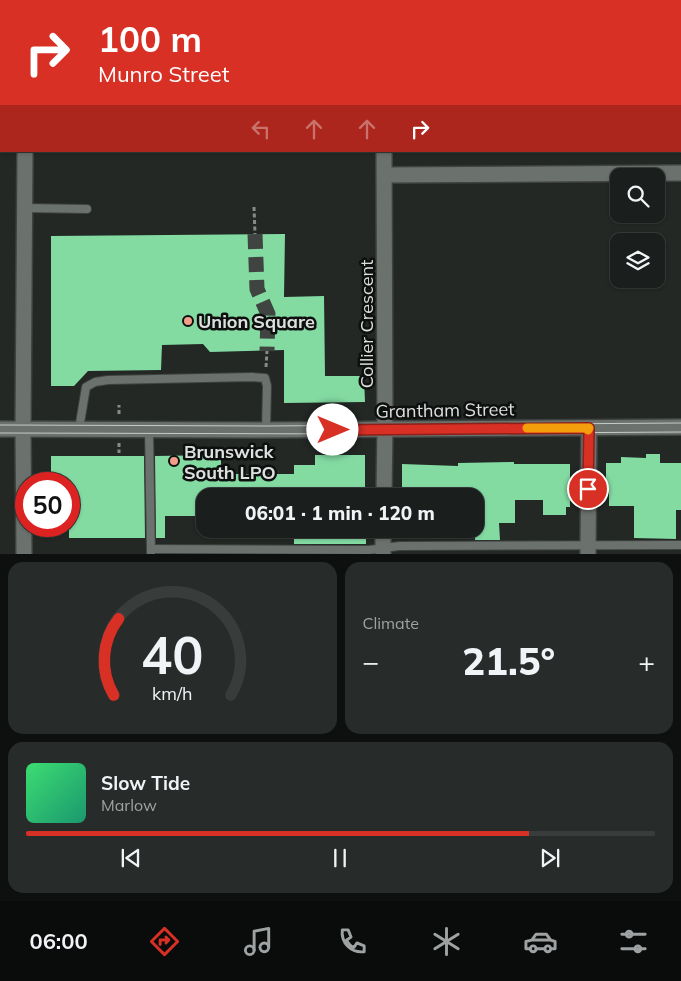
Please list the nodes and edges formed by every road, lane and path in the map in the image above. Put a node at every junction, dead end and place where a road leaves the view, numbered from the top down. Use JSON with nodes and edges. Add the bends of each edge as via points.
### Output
{"nodes":[{"id":1,"x":25,"y":152,"type":"edge"},
{"id":2,"x":384,"y":152,"type":"edge"},
{"id":3,"x":681,"y":173,"type":"edge"},
{"id":4,"x":385,"y":175,"type":"junction"},
{"id":5,"x":254,"y":207,"type":"dead end"},
{"id":6,"x":25,"y":208,"type":"junction"},
{"id":7,"x":87,"y":209,"type":"dead end"},
{"id":8,"x":255,"y":234,"type":"tunnel mouth"},
{"id":9,"x":681,"y":427,"type":"edge"},
{"id":10,"x":589,"y":428,"type":"junction"},
{"id":11,"x":0,"y":429,"type":"edge"},
{"id":12,"x":23,"y":429,"type":"junction"},
{"id":13,"x":79,"y":429,"type":"junction"},
{"id":14,"x":149,"y":429,"type":"junction"},
{"id":15,"x":384,"y":429,"type":"junction"},
{"id":16,"x":266,"y":430,"type":"junction"},
{"id":17,"x":384,"y":488,"type":"edge"},
{"id":18,"x":681,"y":545,"type":"edge"},
{"id":19,"x":383,"y":550,"type":"edge"},
{"id":20,"x":483,"y":550,"type":"edge"},
{"id":21,"x":588,"y":550,"type":"edge"},
{"id":22,"x":151,"y":551,"type":"edge"},
{"id":23,"x":24,"y":554,"type":"edge"}],
"edges":[{"from":1,"to":6,"type":"street"},
{"from":2,"to":4,"type":"street","name":"Collier Crescent"},
{"from":3,"to":4,"type":"street"},
{"from":4,"to":15,"type":"street","name":"Collier Crescent"},
{"from":5,"to":8,"type":"path"},
{"from":6,"to":7,"type":"lane"},
{"from":6,"to":12,"type":"street"},
{"from":9,"to":10,"type":"street","name":"Grantham Street"},
{"from":10,"to":15,"type":"street","name":"Grantham Street"},
{"from":10,"to":21,"type":"street"},
{"from":11,"to":12,"type":"street","name":"Grantham Street"},
{"from":12,"to":13,"type":"street","name":"Grantham Street"},
{"from":12,"to":23,"type":"street"},
{"from":13,"to":14,"type":"street","name":"Grantham Street"},
{"from":13,"to":16,"type":"lane","via":[[86,387],[96,382],[140,378],[252,377],[265,378]]},
{"from":14,"to":16,"type":"street","name":"Grantham Street"},
{"from":14,"to":22,"type":"lane"},
{"from":15,"to":16,"type":"street","name":"Grantham Street"},
{"from":15,"to":17,"type":"street","name":"Collier Crescent"},
{"from":18,"to":21,"type":"lane"},
{"from":19,"to":20,"type":"lane"},
{"from":19,"to":22,"type":"lane"},
{"from":20,"to":21,"type":"lane"}]}
